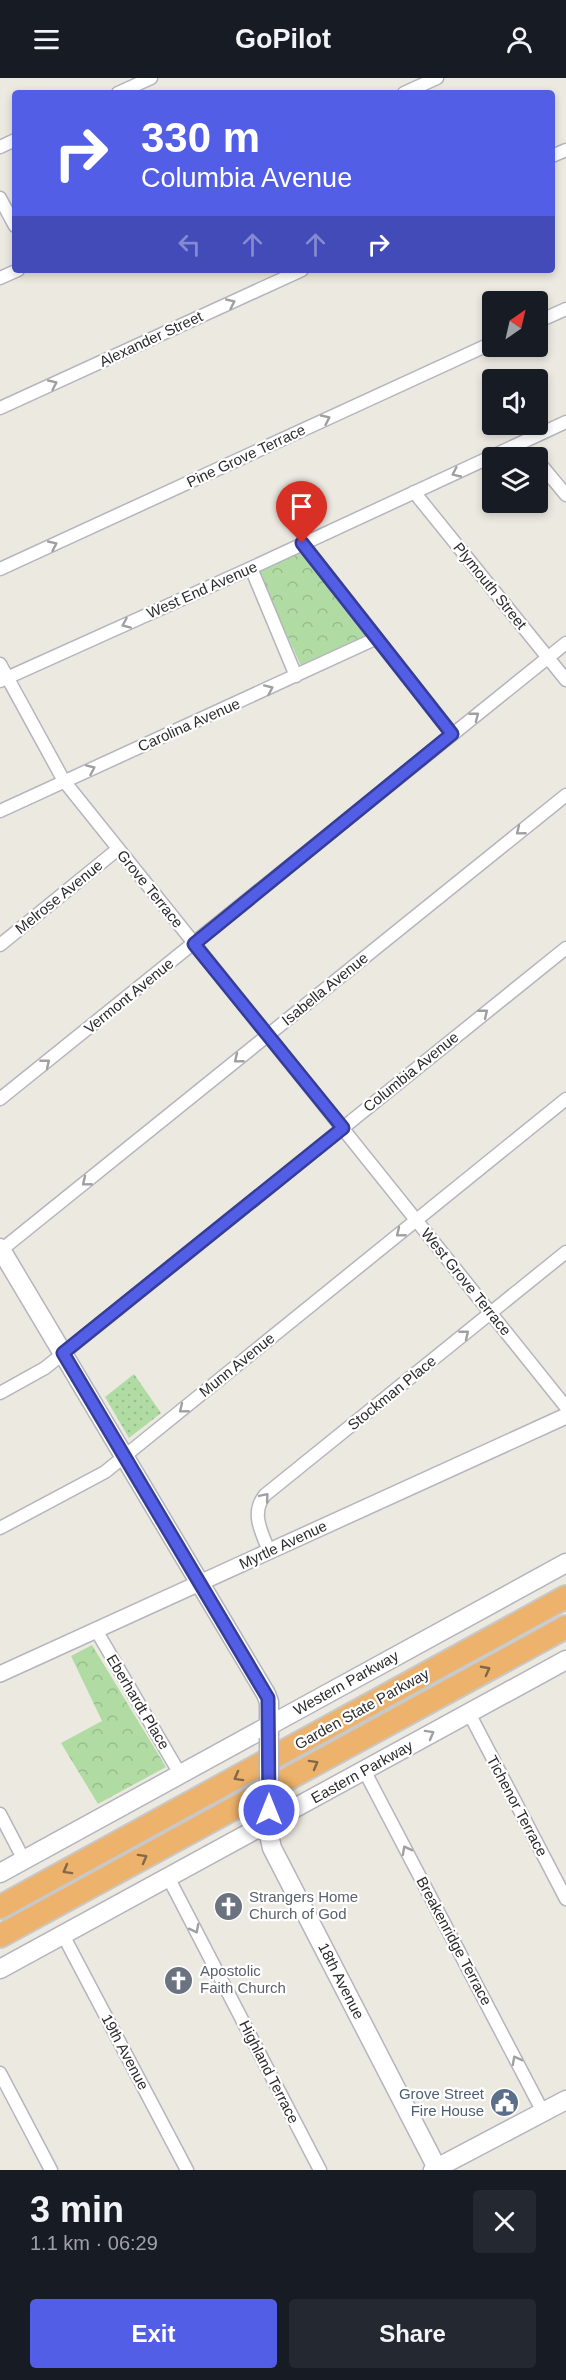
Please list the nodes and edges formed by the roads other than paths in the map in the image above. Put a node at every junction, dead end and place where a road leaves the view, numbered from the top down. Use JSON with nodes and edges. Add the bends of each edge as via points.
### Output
{"nodes":[{"id":1,"x":151,"y":78,"type":"edge"},
{"id":2,"x":437,"y":78,"type":"edge"},
{"id":3,"x":125,"y":90,"type":"edge"},
{"id":4,"x":411,"y":90,"type":"edge"},
{"id":5,"x":0,"y":198,"type":"edge"},
{"id":6,"x":12,"y":220,"type":"edge"},
{"id":7,"x":295,"y":273,"type":"edge"},
{"id":8,"x":566,"y":309,"type":"edge"},
{"id":9,"x":548,"y":317,"type":"edge"},
{"id":10,"x":482,"y":348,"type":"edge"},
{"id":11,"x":0,"y":408,"type":"edge"},
{"id":12,"x":566,"y":422,"type":"edge"},
{"id":13,"x":522,"y":442,"type":"junction"},
{"id":14,"x":526,"y":447,"type":"edge"},
{"id":15,"x":548,"y":473,"type":"edge"},
{"id":16,"x":414,"y":492,"type":"junction"},
{"id":17,"x":566,"y":495,"type":"edge"},
{"id":18,"x":302,"y":543,"type":"junction"},
{"id":19,"x":251,"y":568,"type":"junction"},
{"id":20,"x":0,"y":569,"type":"edge"},
{"id":21,"x":377,"y":638,"type":"junction"},
{"id":22,"x":566,"y":643,"type":"edge"},
{"id":23,"x":548,"y":658,"type":"junction"},
{"id":24,"x":0,"y":664,"type":"edge"},
{"id":25,"x":296,"y":676,"type":"junction"},
{"id":26,"x":3,"y":679,"type":"edge"},
{"id":27,"x":566,"y":680,"type":"edge"},
{"id":28,"x":452,"y":734,"type":"junction"},
{"id":29,"x":64,"y":781,"type":"junction"},
{"id":30,"x":566,"y":795,"type":"edge"},
{"id":31,"x":0,"y":811,"type":"edge"},
{"id":32,"x":118,"y":849,"type":"junction"},
{"id":33,"x":194,"y":944,"type":"junction"},
{"id":34,"x":0,"y":945,"type":"edge"},
{"id":35,"x":566,"y":948,"type":"edge"},
{"id":36,"x":268,"y":1035,"type":"junction"},
{"id":37,"x":0,"y":1099,"type":"edge"},
{"id":38,"x":566,"y":1099,"type":"edge"},
{"id":39,"x":343,"y":1128,"type":"junction"},
{"id":40,"x":366,"y":1156,"type":"joint"},
{"id":41,"x":417,"y":1220,"type":"junction"},
{"id":42,"x":0,"y":1250,"type":"edge"},
{"id":43,"x":566,"y":1252,"type":"edge"},
{"id":44,"x":491,"y":1313,"type":"junction"},
{"id":45,"x":63,"y":1353,"type":"junction"},
{"id":46,"x":0,"y":1393,"type":"edge"},
{"id":47,"x":566,"y":1407,"type":"edge"},
{"id":48,"x":566,"y":1416,"type":"edge"},
{"id":49,"x":124,"y":1456,"type":"junction"},
{"id":50,"x":0,"y":1528,"type":"edge"},
{"id":51,"x":269,"y":1551,"type":"junction"},
{"id":52,"x":566,"y":1563,"type":"edge"},
{"id":53,"x":200,"y":1583,"type":"junction"},
{"id":54,"x":566,"y":1589,"type":"edge"},
{"id":55,"x":566,"y":1597,"type":"edge"},
{"id":56,"x":566,"y":1627,"type":"edge"},
{"id":57,"x":96,"y":1630,"type":"junction"},
{"id":58,"x":482,"y":1644,"type":"junction"},
{"id":59,"x":566,"y":1660,"type":"edge"},
{"id":60,"x":0,"y":1674,"type":"edge"},
{"id":61,"x":469,"y":1713,"type":"junction"},
{"id":62,"x":269,"y":1732,"type":"junction"},
{"id":63,"x":364,"y":1770,"type":"junction"},
{"id":64,"x":180,"y":1774,"type":"junction"},
{"id":65,"x":0,"y":1814,"type":"edge"},
{"id":66,"x":269,"y":1817,"type":"junction"},
{"id":67,"x":24,"y":1860,"type":"junction"},
{"id":68,"x":0,"y":1873,"type":"edge"},
{"id":69,"x":168,"y":1877,"type":"junction"},
{"id":70,"x":566,"y":1899,"type":"edge"},
{"id":71,"x":0,"y":1907,"type":"edge"},
{"id":72,"x":63,"y":1935,"type":"junction"},
{"id":73,"x":0,"y":1936,"type":"edge"},
{"id":74,"x":0,"y":1969,"type":"edge"},
{"id":75,"x":0,"y":2073,"type":"edge"},
{"id":76,"x":566,"y":2100,"type":"edge"},
{"id":77,"x":543,"y":2112,"type":"junction"},
{"id":78,"x":436,"y":2169,"type":"edge"},
{"id":79,"x":51,"y":2170,"type":"edge"},
{"id":80,"x":187,"y":2170,"type":"edge"},
{"id":81,"x":320,"y":2170,"type":"edge"}],
"edges":[{"from":1,"to":3,"type":"street"},
{"from":2,"to":4,"type":"street"},
{"from":5,"to":6,"type":"street"},
{"from":11,"to":7,"type":"street","name":"Alexander Street","one_way":true},
{"from":8,"to":9,"type":"street"},
{"from":20,"to":10,"type":"street","name":"Pine Grove Terrace","one_way":true},
{"from":12,"to":13,"type":"street","name":"West End Avenue"},
{"from":13,"to":14,"type":"street"},
{"from":13,"to":16,"type":"street","name":"West End Avenue","one_way":true},
{"from":15,"to":17,"type":"street"},
{"from":16,"to":18,"type":"street","name":"West End Avenue"},
{"from":16,"to":23,"type":"street","name":"Plymouth Street"},
{"from":18,"to":19,"type":"street","name":"West End Avenue"},
{"from":18,"to":21,"type":"street"},
{"from":19,"to":25,"type":"street"},
{"from":19,"to":26,"type":"street","name":"West End Avenue","one_way":true},
{"from":21,"to":25,"type":"street","name":"Carolina Avenue"},
{"from":21,"to":28,"type":"street"},
{"from":22,"to":23,"type":"street","name":"Vermont Avenue"},
{"from":23,"to":27,"type":"street","name":"Plymouth Street"},
{"from":28,"to":23,"type":"street","name":"Vermont Avenue","one_way":true},
{"from":24,"to":26,"type":"street","name":"Grove Terrace"},
{"from":29,"to":25,"type":"street","name":"Carolina Avenue","one_way":true},
{"from":26,"to":29,"type":"street","name":"Grove Terrace"},
{"from":28,"to":33,"type":"street","name":"Vermont Avenue"},
{"from":29,"to":31,"type":"street","name":"Carolina Avenue"},
{"from":29,"to":32,"type":"street","name":"Grove Terrace"},
{"from":30,"to":36,"type":"street","name":"Isabella Avenue","one_way":true},
{"from":32,"to":33,"type":"street","name":"Grove Terrace"},
{"from":32,"to":34,"type":"street","name":"Melrose Avenue"},
{"from":33,"to":36,"type":"street","name":"Grove Terrace"},
{"from":37,"to":33,"type":"street","name":"Vermont Avenue","one_way":true},
{"from":39,"to":35,"type":"street","name":"Columbia Avenue","one_way":true},
{"from":36,"to":39,"type":"street","name":"Grove Terrace"},
{"from":36,"to":42,"type":"street","name":"Isabella Avenue","one_way":true},
{"from":38,"to":41,"type":"street","name":"Munn Avenue"},
{"from":39,"to":40,"type":"street","name":"Grove Terrace"},
{"from":39,"to":45,"type":"street","name":"Columbia Avenue"},
{"from":40,"to":41,"type":"street","name":"West Grove Terrace"},
{"from":41,"to":44,"type":"street","name":"West Grove Terrace"},
{"from":41,"to":49,"type":"street","name":"Munn Avenue","one_way":true},
{"from":42,"to":45,"type":"main road","name":"18th Avenue"},
{"from":43,"to":44,"type":"street","name":"Stockman Place"},
{"from":44,"to":47,"type":"street","name":"West Grove Terrace"},
{"from":51,"to":44,"type":"street","name":"Stockman Place","one_way":true,"via":[[257,1515],[265,1495]]},
{"from":45,"to":46,"type":"street","name":"Columbia Avenue","via":[[41,1371]]},
{"from":45,"to":49,"type":"main road","name":"18th Avenue"},
{"from":48,"to":51,"type":"street","name":"Myrtle Avenue"},
{"from":49,"to":50,"type":"street","name":"Munn Avenue","via":[[99,1475]]},
{"from":49,"to":53,"type":"main road","name":"18th Avenue"},
{"from":51,"to":53,"type":"street","name":"Myrtle Avenue"},
{"from":52,"to":62,"type":"main road","name":"Western Parkway"},
{"from":53,"to":57,"type":"street","name":"Myrtle Avenue"},
{"from":53,"to":62,"type":"main road","name":"18th Avenue","via":[[266,1694]]},
{"from":54,"to":58,"type":"highway"},
{"from":55,"to":58,"type":"highway","name":"Garden State Parkway"},
{"from":73,"to":56,"type":"highway","name":"Garden State Parkway","one_way":true},
{"from":57,"to":60,"type":"street","name":"Myrtle Avenue"},
{"from":57,"to":64,"type":"street","name":"Eberhardt Place"},
{"from":58,"to":71,"type":"highway","name":"Garden State Parkway","one_way":true},
{"from":59,"to":61,"type":"main road","name":"Eastern Parkway"},
{"from":63,"to":61,"type":"main road","name":"Eastern Parkway","one_way":true},
{"from":61,"to":70,"type":"street","name":"Tichenor Terrace"},
{"from":62,"to":64,"type":"main road","name":"Western Parkway"},
{"from":62,"to":66,"type":"main road","name":"18th Avenue","bridge":true},
{"from":63,"to":66,"type":"main road","name":"Eastern Parkway"},
{"from":77,"to":63,"type":"street","name":"Breakenridge Terrace","one_way":true},
{"from":64,"to":67,"type":"main road","name":"Western Parkway"},
{"from":65,"to":67,"type":"street"},
{"from":66,"to":69,"type":"main road","name":"Eastern Parkway"},
{"from":66,"to":78,"type":"main road","name":"18th Avenue","via":[[272,1848]]},
{"from":67,"to":68,"type":"main road","name":"Western Parkway"},
{"from":69,"to":72,"type":"main road","name":"Eastern Parkway"},
{"from":69,"to":81,"type":"street","name":"Highland Terrace","one_way":true},
{"from":72,"to":74,"type":"main road","name":"Eastern Parkway"},
{"from":72,"to":80,"type":"street","name":"19th Avenue"},
{"from":75,"to":79,"type":"street"},
{"from":76,"to":77,"type":"main road"},
{"from":77,"to":78,"type":"main road"}]}
